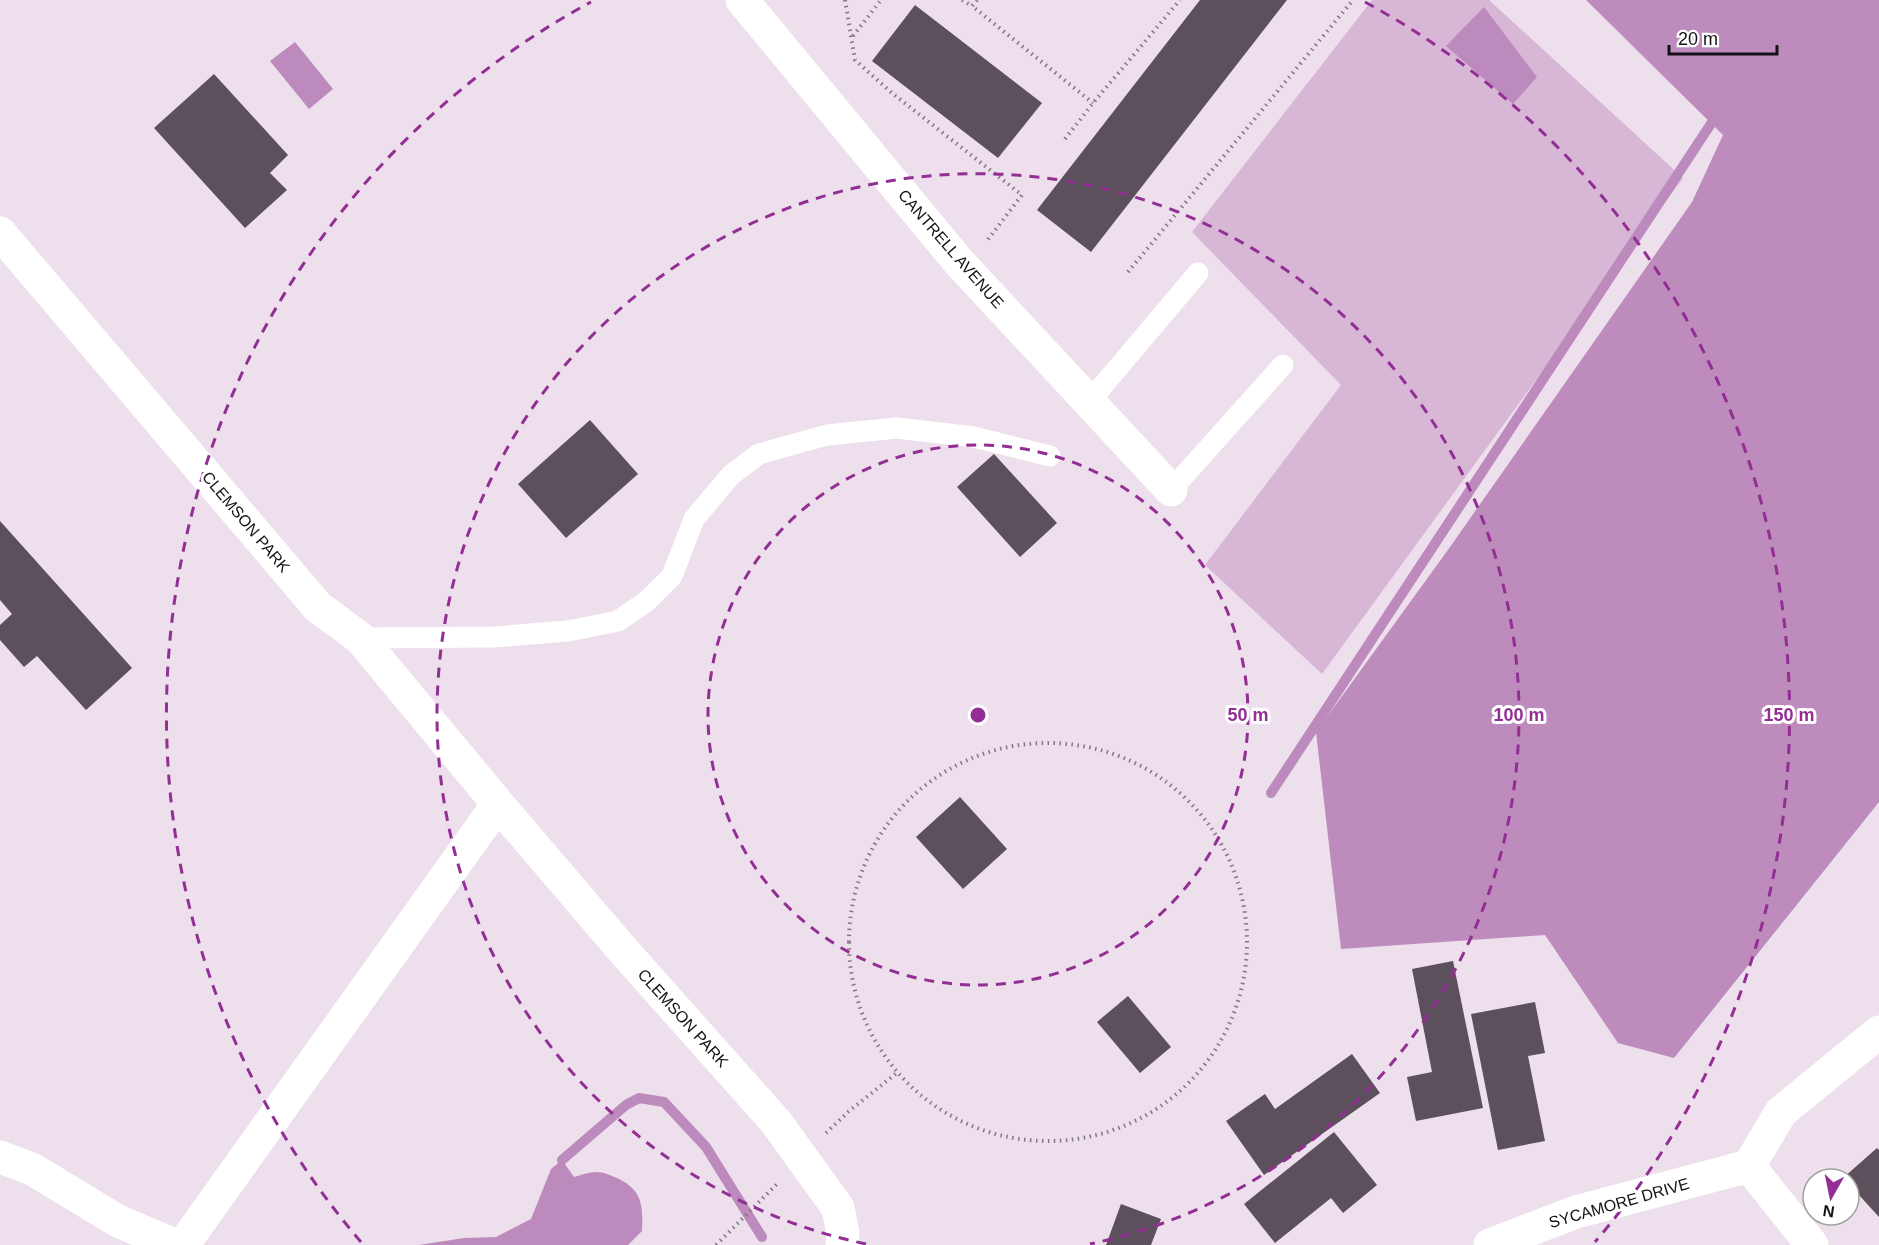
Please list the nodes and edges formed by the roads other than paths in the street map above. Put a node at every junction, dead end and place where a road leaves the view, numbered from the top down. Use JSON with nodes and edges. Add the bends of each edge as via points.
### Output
{"nodes":[{"id":1,"x":742,"y":0,"type":"edge"},
{"id":2,"x":0,"y":233,"type":"edge"},
{"id":3,"x":1198,"y":273,"type":"dead end"},
{"id":4,"x":1283,"y":365,"type":"dead end"},
{"id":5,"x":1089,"y":402,"type":"junction"},
{"id":6,"x":1050,"y":456,"type":"dead end"},
{"id":7,"x":1171,"y":490,"type":"joint"},
{"id":8,"x":360,"y":638,"type":"junction"},
{"id":9,"x":498,"y":804,"type":"junction"},
{"id":10,"x":1879,"y":1032,"type":"edge"},
{"id":11,"x":0,"y":1157,"type":"edge"},
{"id":12,"x":1749,"y":1166,"type":"junction"},
{"id":13,"x":174,"y":1245,"type":"edge"},
{"id":14,"x":183,"y":1245,"type":"edge"},
{"id":15,"x":842,"y":1245,"type":"edge"},
{"id":16,"x":1490,"y":1245,"type":"edge"},
{"id":17,"x":1812,"y":1245,"type":"edge"}],
"edges":[{"from":1,"to":5,"type":"street","name":"CANTRELL AVENUE","via":[[958,261]]},
{"from":2,"to":8,"type":"street","name":"CLEMSON PARK","via":[[318,606]]},
{"from":3,"to":5,"type":"lane"},
{"from":4,"to":7,"type":"lane"},
{"from":5,"to":7,"type":"street","name":"CANTRELL AVENUE"},
{"from":6,"to":8,"type":"lane","via":[[974,437],[897,428],[827,435],[759,454],[730,475],[694,519],[672,576],[647,601],[618,621],[568,631],[494,637]]},
{"from":8,"to":9,"type":"street","name":"CLEMSON PARK"},
{"from":9,"to":14,"type":"street"},
{"from":9,"to":15,"type":"street","name":"CLEMSON PARK","via":[[776,1122],[838,1208]]},
{"from":10,"to":12,"type":"street","via":[[1781,1112]]},
{"from":11,"to":13,"type":"street","via":[[32,1169],[118,1221]]},
{"from":12,"to":16,"type":"street","name":"SYCAMORE DRIVE","via":[[1576,1212]]},
{"from":12,"to":17,"type":"street"}]}
